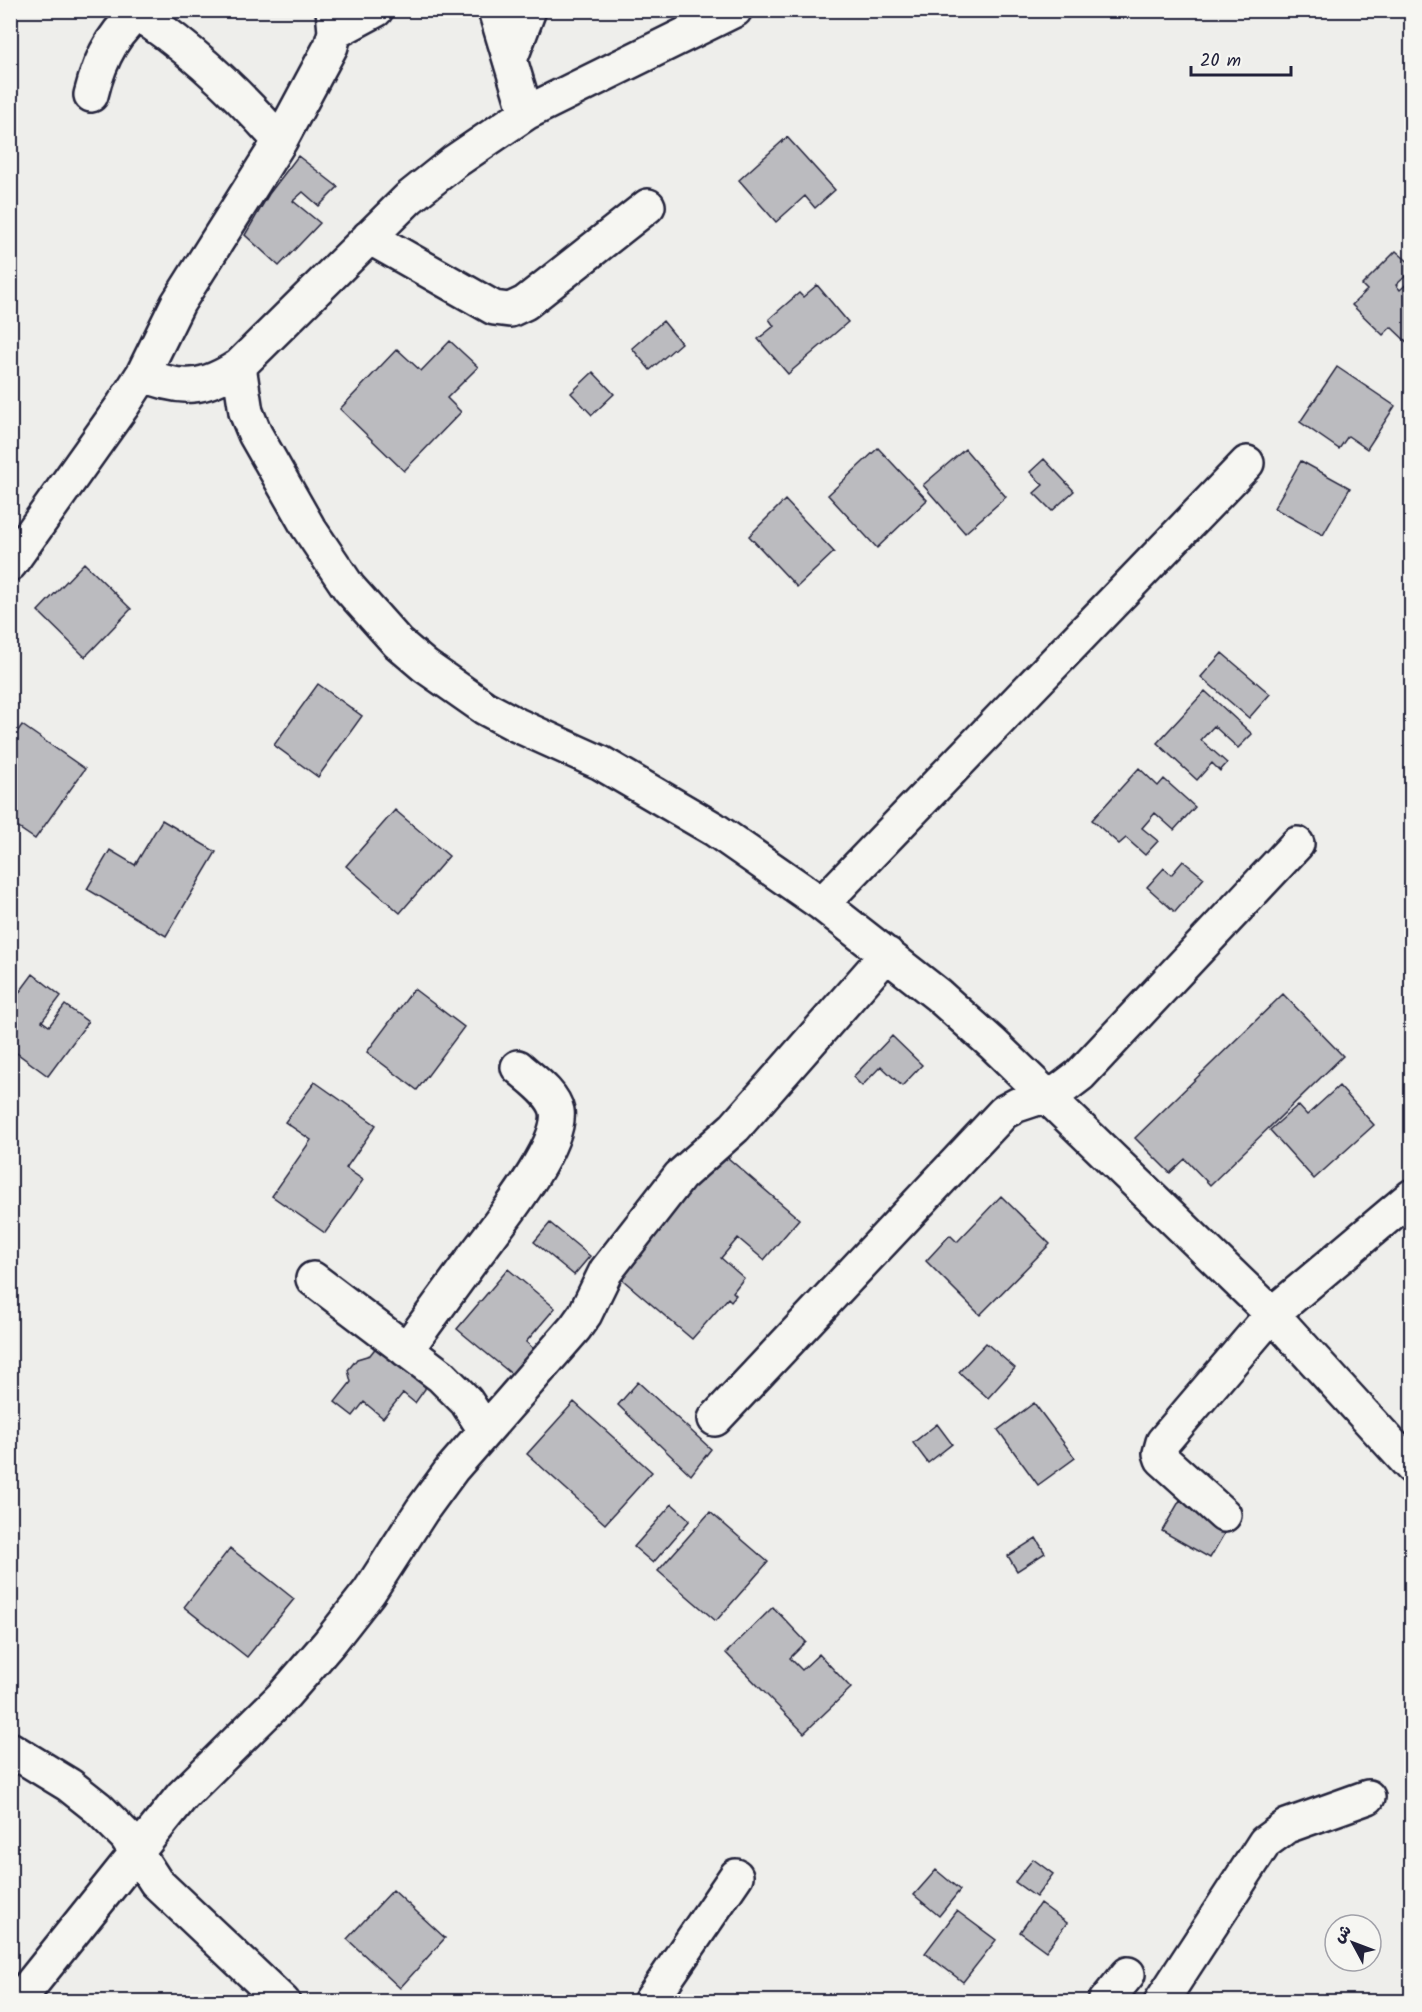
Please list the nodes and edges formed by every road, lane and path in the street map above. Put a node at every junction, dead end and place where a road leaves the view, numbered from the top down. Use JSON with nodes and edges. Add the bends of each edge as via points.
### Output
{"nodes":[{"id":1,"x":376,"y":10,"type":"edge"},
{"id":2,"x":495,"y":10,"type":"edge"},
{"id":3,"x":529,"y":10,"type":"edge"},
{"id":4,"x":735,"y":10,"type":"edge"},
{"id":5,"x":138,"y":12,"type":"edge"},
{"id":6,"x":334,"y":21,"type":"edge"},
{"id":7,"x":510,"y":60,"type":"junction"},
{"id":8,"x":91,"y":95,"type":"dead end"},
{"id":9,"x":526,"y":113,"type":"junction"},
{"id":10,"x":280,"y":141,"type":"junction"},
{"id":11,"x":648,"y":206,"type":"dead end"},
{"id":12,"x":369,"y":237,"type":"junction"},
{"id":13,"x":239,"y":366,"type":"junction"},
{"id":14,"x":143,"y":374,"type":"junction"},
{"id":15,"x":1247,"y":463,"type":"dead end"},
{"id":16,"x":10,"y":564,"type":"edge"},
{"id":17,"x":1297,"y":844,"type":"dead end"},
{"id":18,"x":822,"y":904,"type":"junction"},
{"id":19,"x":887,"y":954,"type":"junction"},
{"id":20,"x":518,"y":1067,"type":"dead end"},
{"id":21,"x":1045,"y":1095,"type":"junction"},
{"id":22,"x":1412,"y":1196,"type":"edge"},
{"id":23,"x":313,"y":1279,"type":"dead end"},
{"id":24,"x":1272,"y":1314,"type":"junction"},
{"id":25,"x":406,"y":1350,"type":"junction"},
{"id":26,"x":716,"y":1419,"type":"dead end"},
{"id":27,"x":485,"y":1430,"type":"junction"},
{"id":28,"x":1412,"y":1467,"type":"edge"},
{"id":29,"x":1224,"y":1515,"type":"dead end"},
{"id":30,"x":10,"y":1749,"type":"edge"},
{"id":31,"x":1368,"y":1797,"type":"dead end"},
{"id":32,"x":138,"y":1852,"type":"junction"},
{"id":33,"x":736,"y":1876,"type":"dead end"},
{"id":34,"x":1128,"y":1974,"type":"dead end"},
{"id":35,"x":17,"y":2001,"type":"edge"},
{"id":36,"x":283,"y":2001,"type":"edge"},
{"id":37,"x":650,"y":2001,"type":"edge"},
{"id":38,"x":1106,"y":2001,"type":"edge"},
{"id":39,"x":1161,"y":2001,"type":"edge"}],
"edges":[{"from":1,"to":6,"type":"street"},
{"from":2,"to":7,"type":"street"},
{"from":3,"to":7,"type":"street"},
{"from":4,"to":9,"type":"street"},
{"from":5,"to":8,"type":"street","via":[[111,42]]},
{"from":5,"to":10,"type":"street","via":[[199,59]]},
{"from":6,"to":10,"type":"street","via":[[325,60]]},
{"from":7,"to":9,"type":"street"},
{"from":9,"to":12,"type":"street","via":[[454,162]]},
{"from":10,"to":14,"type":"street","via":[[178,303]]},
{"from":11,"to":12,"type":"street","via":[[525,303],[510,310],[494,308]]},
{"from":12,"to":13,"type":"street"},
{"from":13,"to":14,"type":"street","via":[[203,384],[182,386]]},
{"from":13,"to":18,"type":"street","via":[[246,412],[255,434],[308,527],[349,588],[398,643],[485,708],[658,795],[769,865]]},
{"from":14,"to":16,"type":"street"},
{"from":15,"to":18,"type":"street"},
{"from":17,"to":21,"type":"street","via":[[1080,1075],[1059,1091]]},
{"from":18,"to":19,"type":"street"},
{"from":19,"to":21,"type":"street","via":[[993,1044]]},
{"from":19,"to":27,"type":"street","via":[[735,1127],[680,1176],[606,1271],[575,1328]]},
{"from":20,"to":25,"type":"street","via":[[554,1102],[555,1129],[525,1187]]},
{"from":21,"to":24,"type":"street"},
{"from":21,"to":26,"type":"street","via":[[1004,1112]]},
{"from":22,"to":24,"type":"street"},
{"from":23,"to":25,"type":"street"},
{"from":24,"to":28,"type":"street"},
{"from":24,"to":29,"type":"street","via":[[1160,1447],[1162,1459]]},
{"from":25,"to":27,"type":"street","via":[[454,1388]]},
{"from":27,"to":32,"type":"street","via":[[436,1490],[369,1592],[329,1642],[285,1694],[182,1796]]},
{"from":30,"to":32,"type":"street","via":[[98,1808]]},
{"from":31,"to":39,"type":"street","via":[[1287,1826],[1264,1842]]},
{"from":32,"to":35,"type":"street"},
{"from":32,"to":36,"type":"street","via":[[156,1882]]},
{"from":33,"to":37,"type":"street"},
{"from":34,"to":38,"type":"street"}]}
